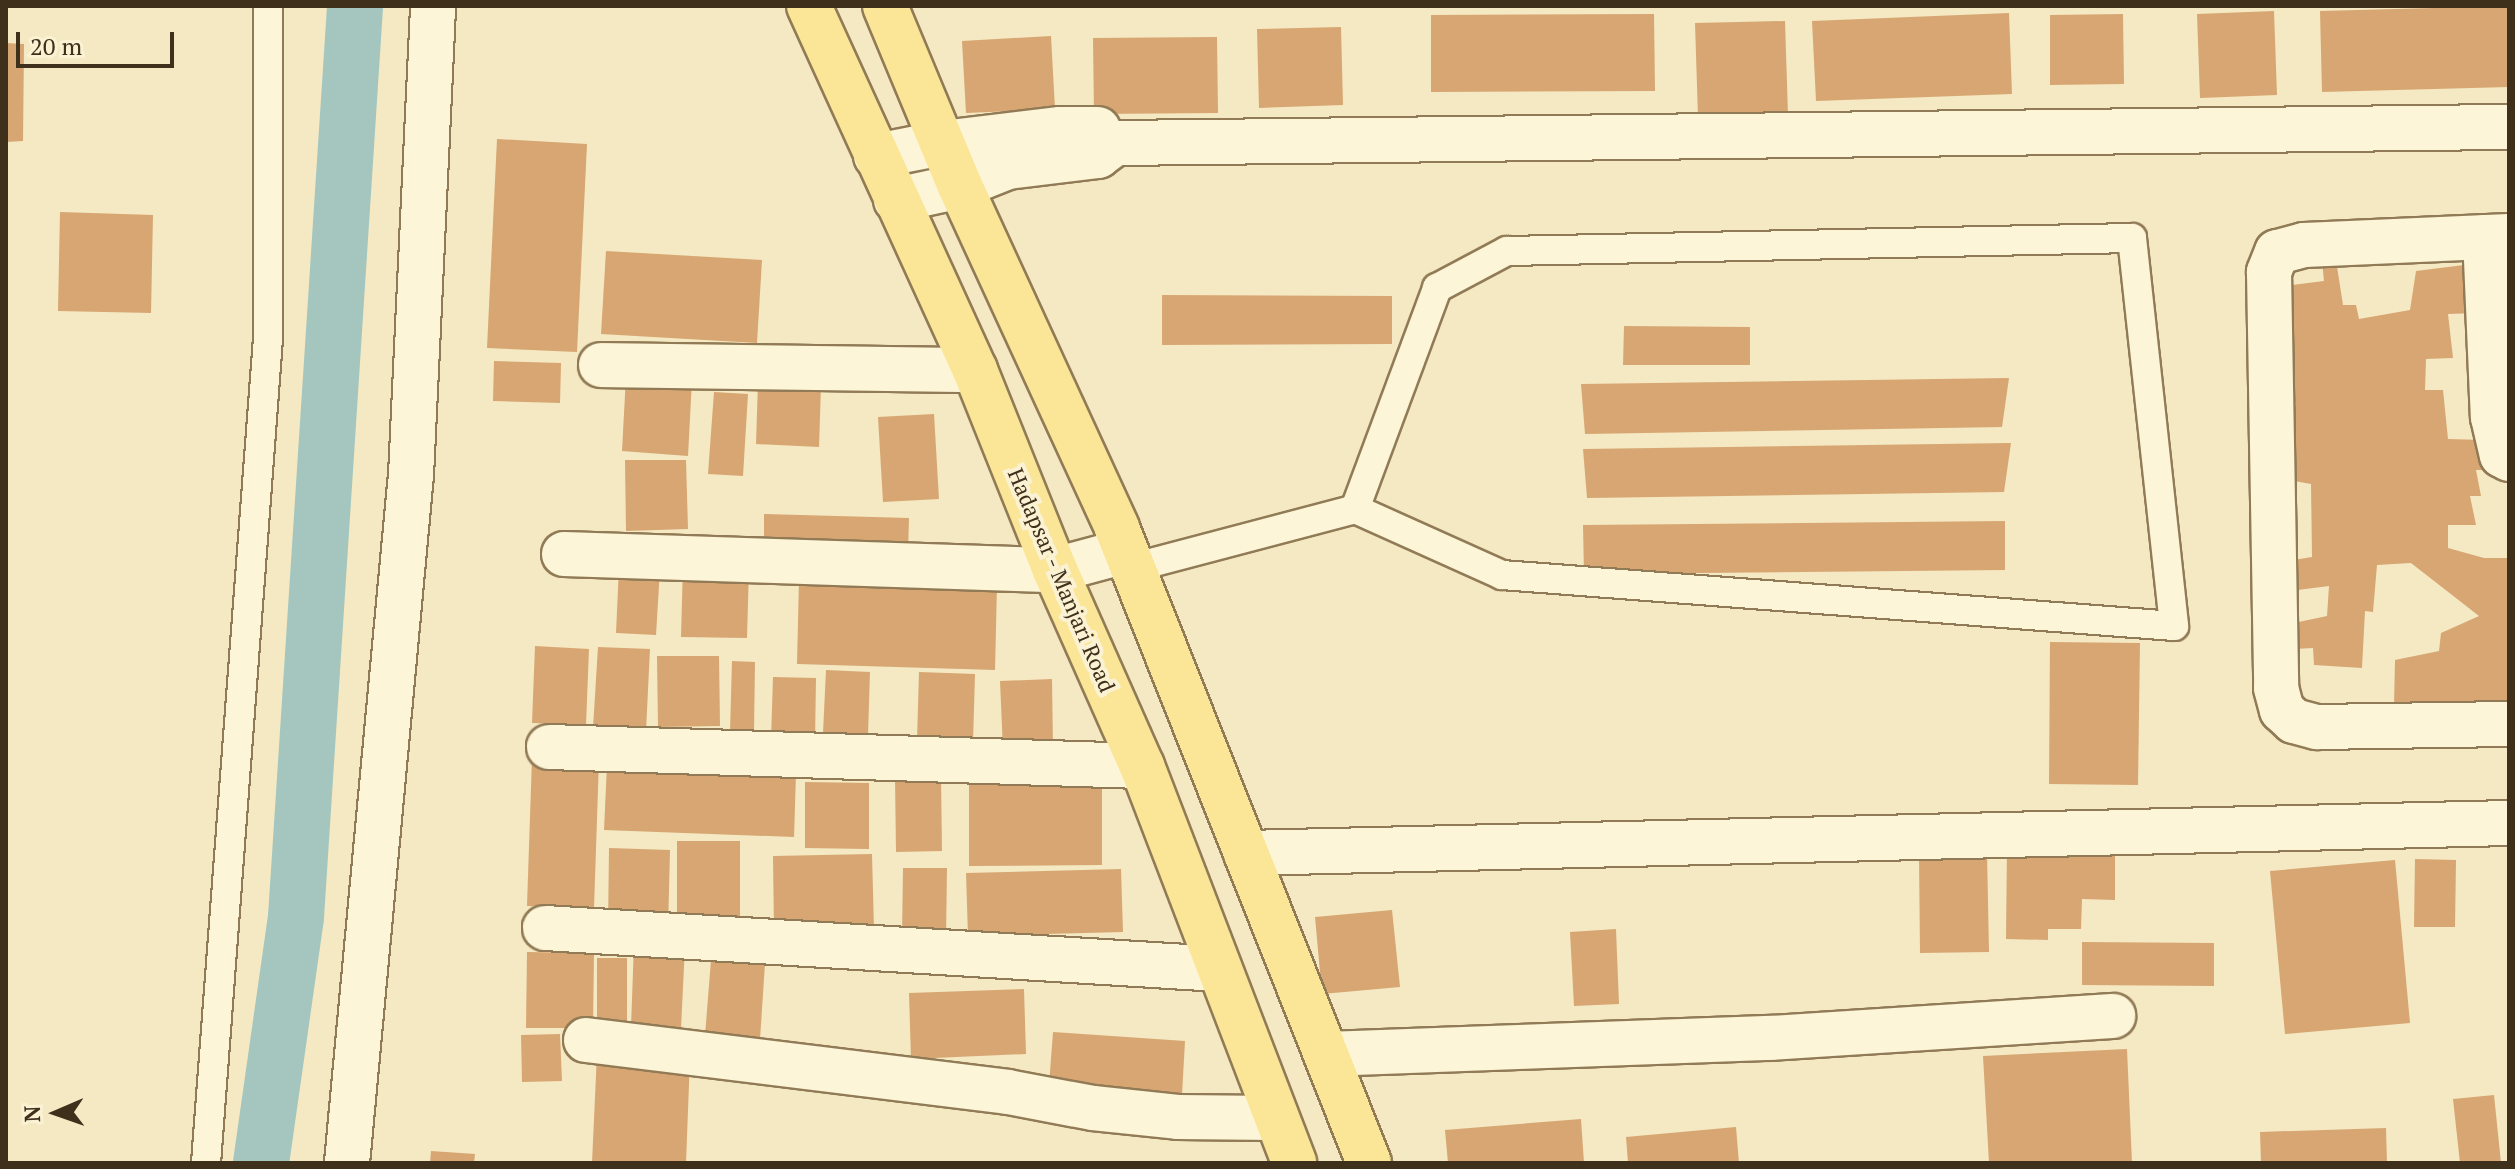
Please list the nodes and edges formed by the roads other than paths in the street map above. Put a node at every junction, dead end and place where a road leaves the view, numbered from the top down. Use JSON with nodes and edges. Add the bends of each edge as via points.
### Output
{"nodes":[{"id":1,"x":268,"y":6,"type":"edge"},
{"id":2,"x":433,"y":6,"type":"edge"},
{"id":3,"x":809,"y":6,"type":"edge"},
{"id":4,"x":885,"y":6,"type":"edge"},
{"id":5,"x":2509,"y":127,"type":"edge"},
{"id":6,"x":942,"y":143,"type":"junction"},
{"id":7,"x":1115,"y":143,"type":"junction"},
{"id":8,"x":876,"y":156,"type":"junction"},
{"id":9,"x":960,"y":186,"type":"junction"},
{"id":10,"x":896,"y":200,"type":"junction"},
{"id":11,"x":2497,"y":236,"type":"edge"},
{"id":12,"x":601,"y":365,"type":"dead end"},
{"id":13,"x":975,"y":370,"type":"junction"},
{"id":14,"x":2509,"y":459,"type":"edge"},
{"id":15,"x":1355,"y":509,"type":"junction"},
{"id":16,"x":564,"y":554,"type":"dead end"},
{"id":17,"x":1129,"y":560,"type":"junction"},
{"id":18,"x":1055,"y":570,"type":"junction"},
{"id":19,"x":2509,"y":724,"type":"edge"},
{"id":20,"x":549,"y":747,"type":"dead end"},
{"id":21,"x":1142,"y":766,"type":"junction"},
{"id":22,"x":2509,"y":823,"type":"edge"},
{"id":23,"x":1246,"y":853,"type":"junction"},
{"id":24,"x":545,"y":928,"type":"dead end"},
{"id":25,"x":1219,"y":969,"type":"junction"},
{"id":26,"x":2113,"y":1016,"type":"dead end"},
{"id":27,"x":586,"y":1040,"type":"dead end"},
{"id":28,"x":1328,"y":1054,"type":"junction"},
{"id":29,"x":1274,"y":1118,"type":"junction"},
{"id":30,"x":206,"y":1163,"type":"edge"},
{"id":31,"x":347,"y":1163,"type":"edge"},
{"id":32,"x":1294,"y":1163,"type":"edge"},
{"id":33,"x":1369,"y":1163,"type":"edge"}],
"edges":[{"from":1,"to":30,"type":"lane","via":[[268,338]]},
{"from":2,"to":31,"type":"street","via":[[411,475]]},
{"from":3,"to":8,"type":"main road","name":"Hadapsar - Manjari Road"},
{"from":4,"to":6,"type":"main road"},
{"from":5,"to":7,"type":"street"},
{"from":6,"to":7,"type":"street","via":[[1060,129],[1101,129]]},
{"from":6,"to":8,"type":"street"},
{"from":6,"to":9,"type":"main road"},
{"from":7,"to":9,"type":"street","via":[[1098,156],[1008,167]]},
{"from":8,"to":10,"type":"main road","name":"Hadapsar - Manjari Road"},
{"from":9,"to":10,"type":"street"},
{"from":9,"to":17,"type":"main road"},
{"from":10,"to":13,"type":"main road","name":"Hadapsar - Manjari Road"},
{"from":11,"to":14,"type":"street","via":[[2493,417],[2502,455]]},
{"from":11,"to":19,"type":"street","via":[[2304,245],[2277,252],[2269,272],[2276,688],[2288,716],[2317,727]]},
{"from":12,"to":13,"type":"street"},
{"from":13,"to":18,"type":"main road","name":"Hadapsar - Manjari Road"},
{"from":15,"to":15,"type":"lane","via":[[1437,288],[1507,251],[2132,238],[2174,626],[1502,575]]},
{"from":15,"to":17,"type":"lane"},
{"from":16,"to":18,"type":"street"},
{"from":17,"to":18,"type":"street"},
{"from":17,"to":23,"type":"main road"},
{"from":18,"to":21,"type":"main road","name":"Hadapsar - Manjari Road"},
{"from":20,"to":21,"type":"street"},
{"from":21,"to":25,"type":"main road","name":"Hadapsar - Manjari Road"},
{"from":22,"to":23,"type":"street"},
{"from":23,"to":28,"type":"main road"},
{"from":24,"to":25,"type":"street"},
{"from":25,"to":29,"type":"main road","name":"Hadapsar - Manjari Road"},
{"from":26,"to":28,"type":"street","via":[[1771,1038]]},
{"from":27,"to":29,"type":"street","via":[[1008,1092],[1093,1108],[1178,1117]]},
{"from":28,"to":33,"type":"main road"},
{"from":29,"to":32,"type":"main road","name":"Hadapsar - Manjari Road"}]}
